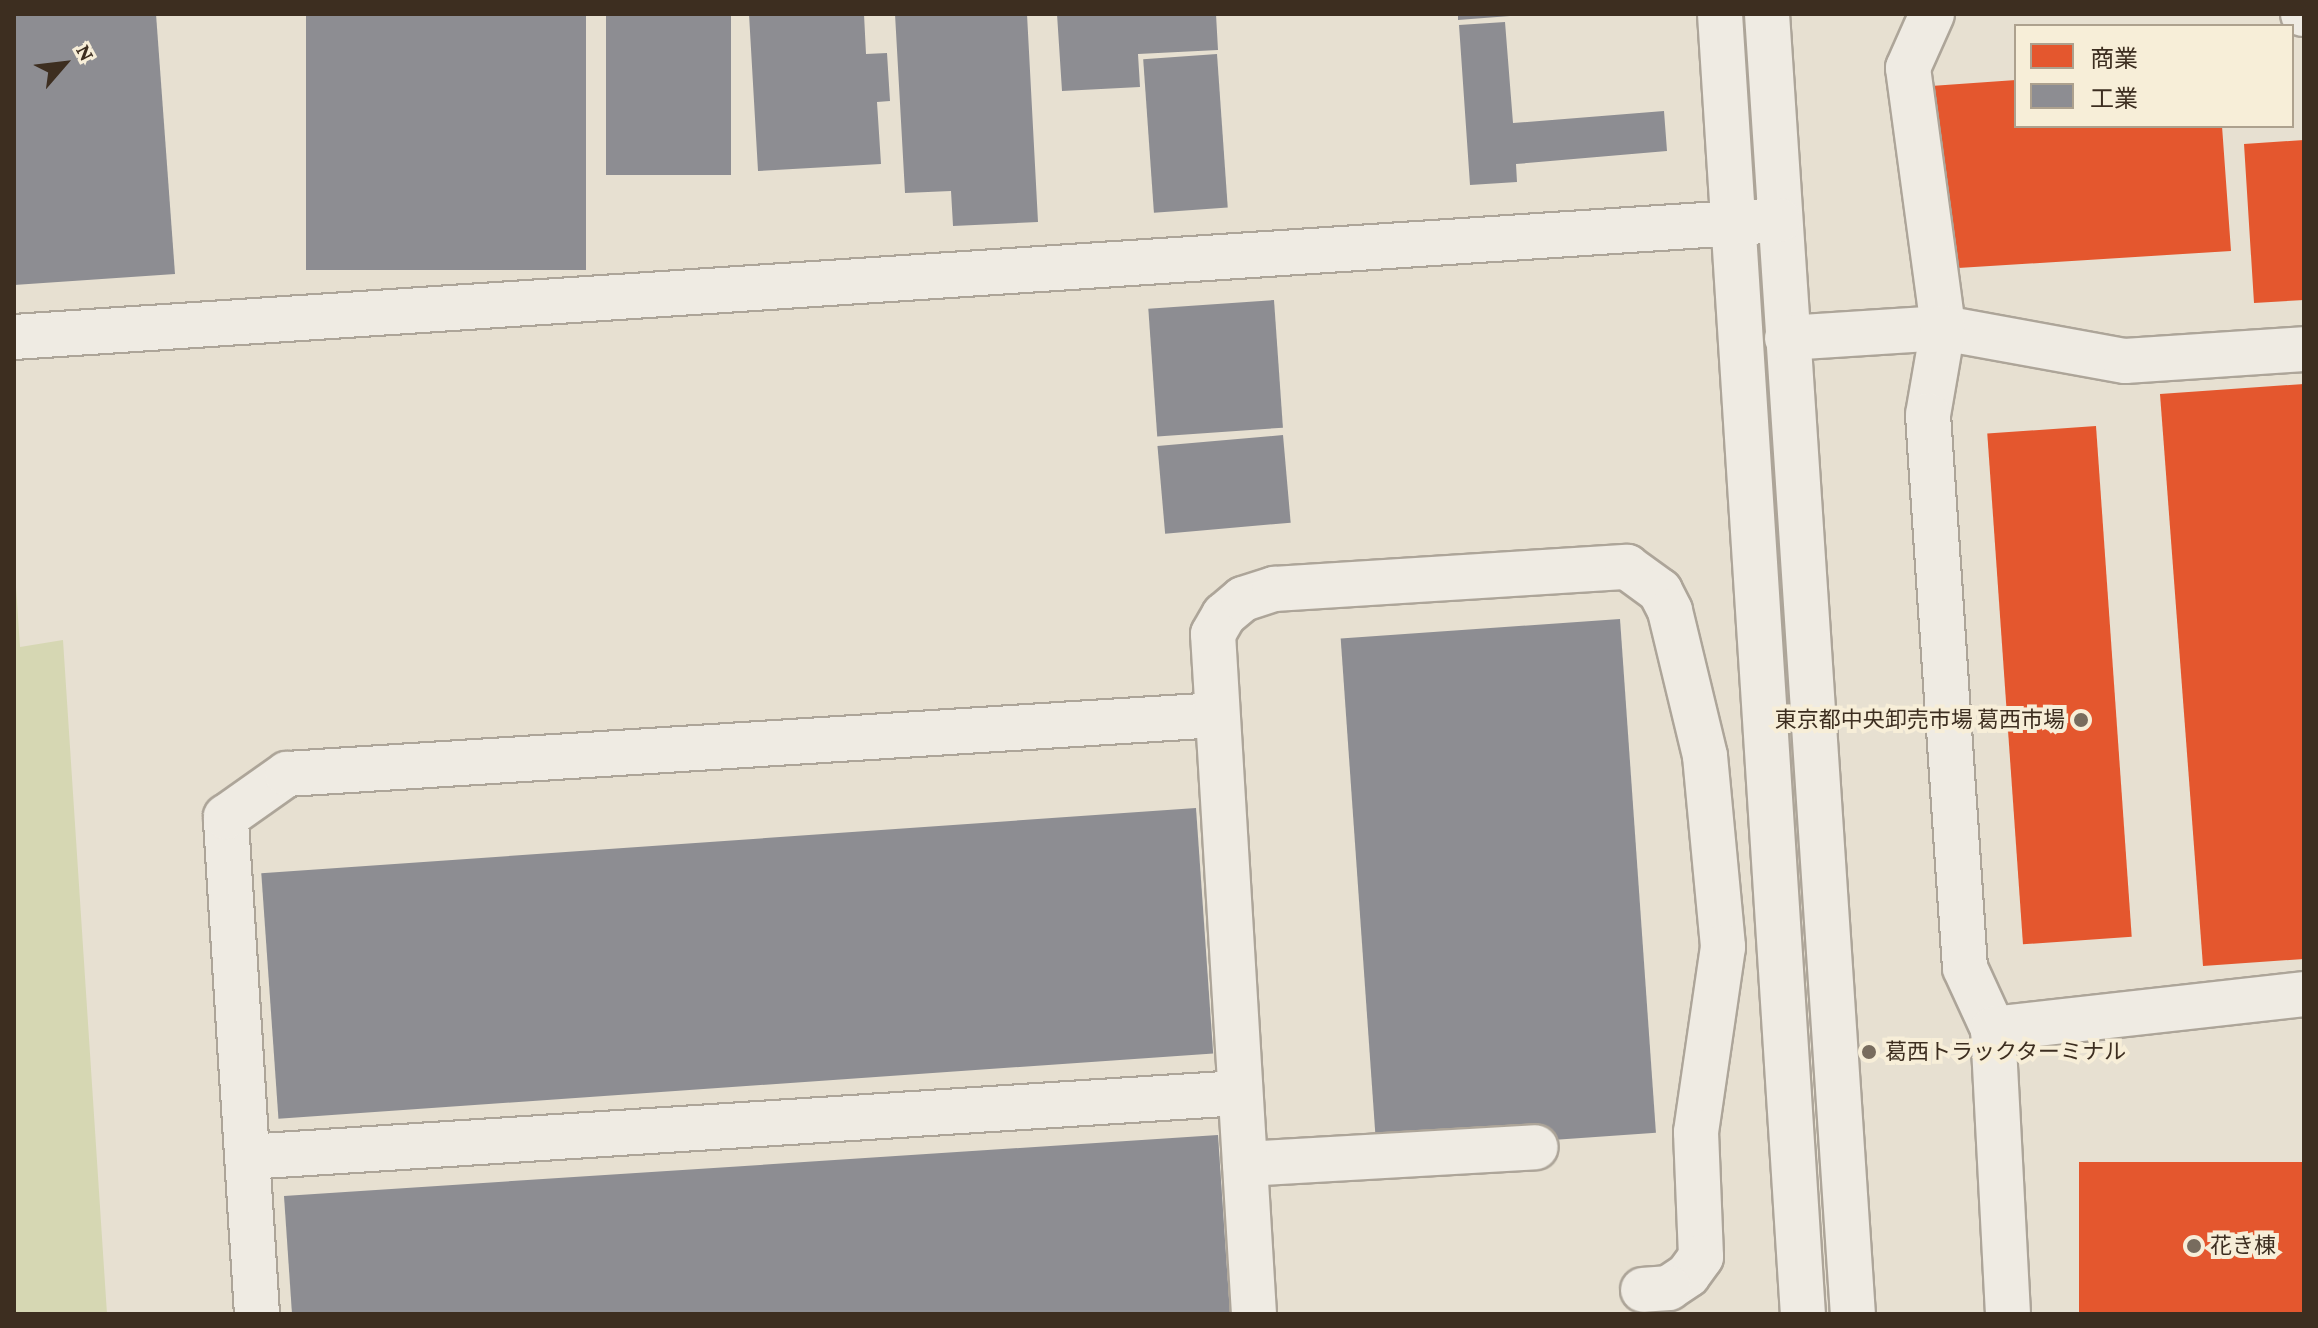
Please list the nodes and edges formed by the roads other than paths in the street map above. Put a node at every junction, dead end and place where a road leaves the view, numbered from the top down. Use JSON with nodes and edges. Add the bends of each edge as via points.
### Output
{"nodes":[{"id":1,"x":1720,"y":14,"type":"edge"},
{"id":2,"x":1767,"y":14,"type":"edge"},
{"id":3,"x":1932,"y":14,"type":"edge"},
{"id":4,"x":1779,"y":220,"type":"junction"},
{"id":5,"x":1733,"y":223,"type":"junction"},
{"id":6,"x":1943,"y":328,"type":"junction"},
{"id":7,"x":14,"y":337,"type":"edge"},
{"id":8,"x":1787,"y":338,"type":"junction"},
{"id":9,"x":2304,"y":349,"type":"edge"},
{"id":10,"x":1217,"y":715,"type":"junction"},
{"id":11,"x":2304,"y":994,"type":"edge"},
{"id":12,"x":1993,"y":1029,"type":"junction"},
{"id":13,"x":1240,"y":1093,"type":"junction"},
{"id":14,"x":1536,"y":1147,"type":"dead end"},
{"id":15,"x":247,"y":1157,"type":"junction"},
{"id":16,"x":1245,"y":1164,"type":"junction"},
{"id":17,"x":1643,"y":1290,"type":"dead end"},
{"id":18,"x":1262,"y":1310,"type":"edge"},
{"id":19,"x":257,"y":1314,"type":"edge"},
{"id":20,"x":1803,"y":1314,"type":"edge"},
{"id":21,"x":1853,"y":1314,"type":"edge"},
{"id":22,"x":2008,"y":1314,"type":"edge"}],
"edges":[{"from":1,"to":5,"type":"street"},
{"from":2,"to":4,"type":"street"},
{"from":3,"to":6,"type":"street","via":[[1908,68]]},
{"from":4,"to":5,"type":"street"},
{"from":4,"to":8,"type":"street"},
{"from":5,"to":7,"type":"street"},
{"from":5,"to":20,"type":"street"},
{"from":6,"to":8,"type":"street"},
{"from":6,"to":9,"type":"street","via":[[2125,361]]},
{"from":6,"to":12,"type":"street","via":[[1928,415],[1965,968]]},
{"from":8,"to":21,"type":"street"},
{"from":10,"to":13,"type":"street"},
{"from":10,"to":15,"type":"street","via":[[287,774],[226,817]]},
{"from":10,"to":17,"type":"street","via":[[1213,634],[1224,615],[1243,599],[1274,589],[1627,567],[1660,591],[1670,611],[1705,756],[1723,947],[1696,1132],[1701,1257],[1669,1288]]},
{"from":11,"to":12,"type":"street"},
{"from":12,"to":22,"type":"street"},
{"from":13,"to":15,"type":"street"},
{"from":13,"to":16,"type":"street"},
{"from":14,"to":16,"type":"street"},
{"from":15,"to":19,"type":"street"},
{"from":16,"to":18,"type":"street"}]}
